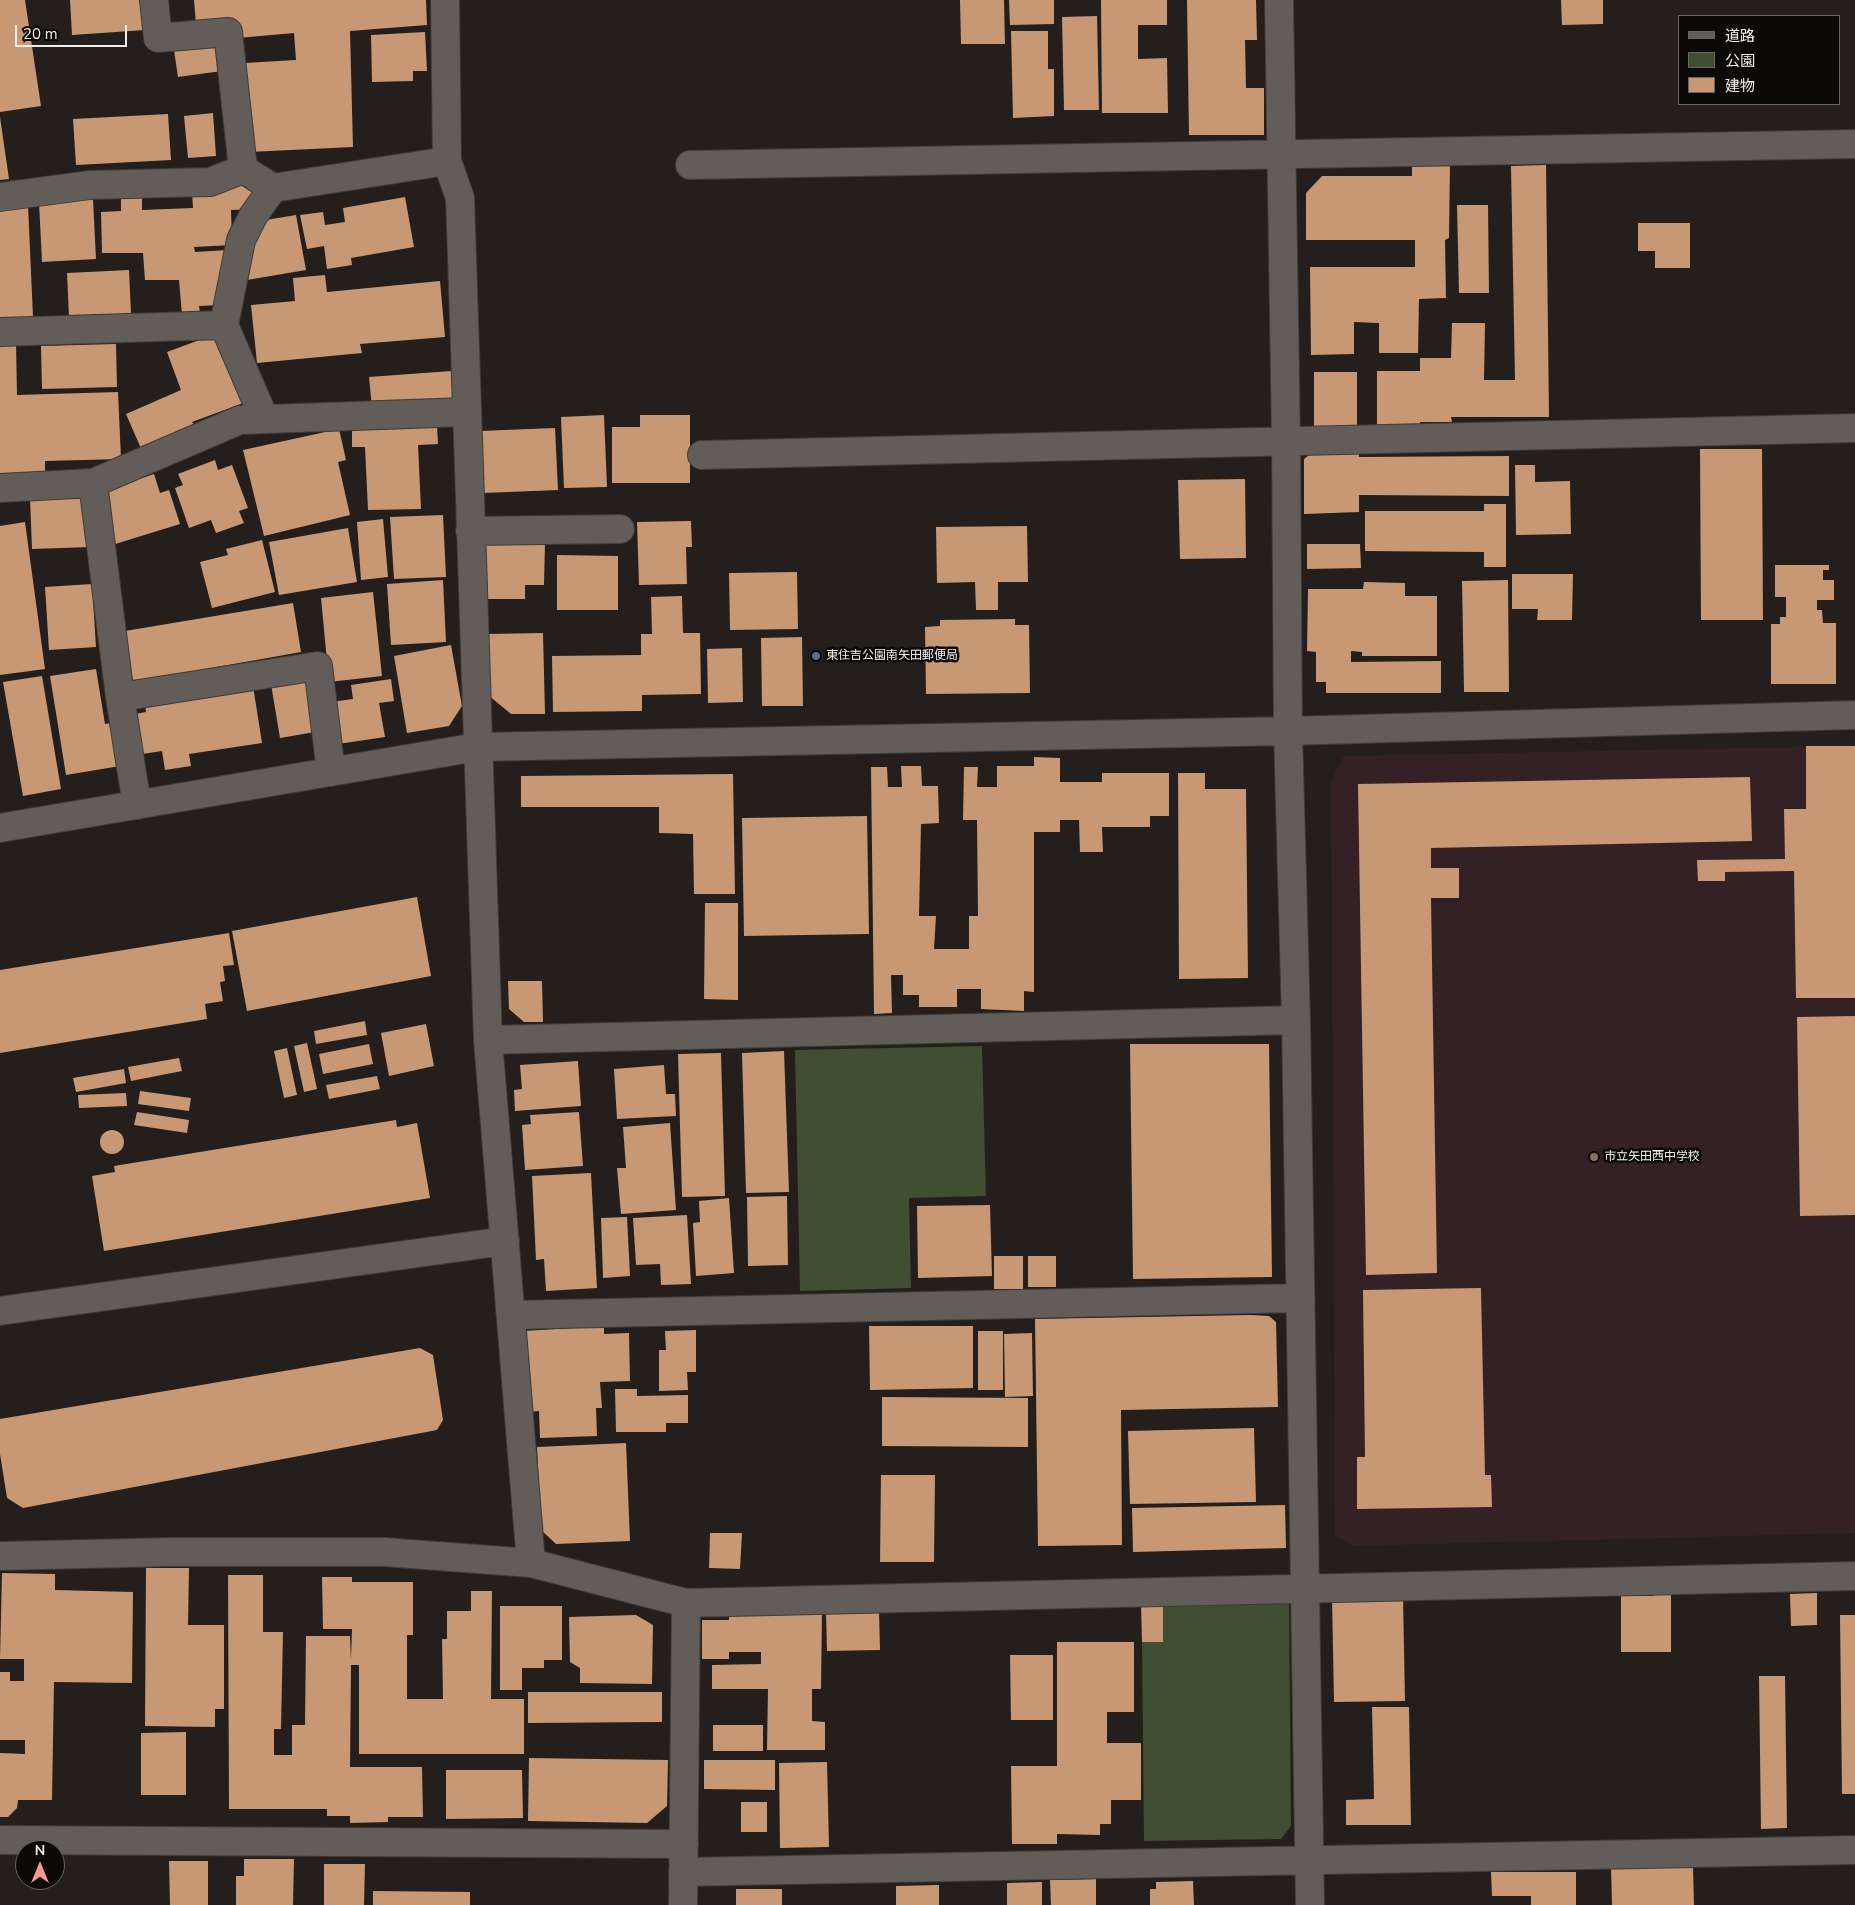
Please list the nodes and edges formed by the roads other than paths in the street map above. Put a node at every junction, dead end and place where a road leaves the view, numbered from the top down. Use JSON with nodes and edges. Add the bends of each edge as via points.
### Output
{"nodes":[{"id":1,"x":154,"y":0,"type":"edge"},
{"id":2,"x":446,"y":0,"type":"edge"},
{"id":3,"x":1278,"y":0,"type":"edge"},
{"id":4,"x":1855,"y":144,"type":"edge"},
{"id":5,"x":1281,"y":154,"type":"junction"},
{"id":6,"x":447,"y":161,"type":"junction"},
{"id":7,"x":690,"y":165,"type":"dead end"},
{"id":8,"x":242,"y":169,"type":"junction"},
{"id":9,"x":272,"y":188,"type":"junction"},
{"id":10,"x":0,"y":197,"type":"edge"},
{"id":11,"x":224,"y":325,"type":"junction"},
{"id":12,"x":0,"y":332,"type":"edge"},
{"id":13,"x":466,"y":412,"type":"junction"},
{"id":14,"x":264,"y":418,"type":"junction"},
{"id":15,"x":1855,"y":428,"type":"edge"},
{"id":16,"x":1286,"y":441,"type":"junction"},
{"id":17,"x":702,"y":455,"type":"dead end"},
{"id":18,"x":93,"y":483,"type":"junction"},
{"id":19,"x":0,"y":488,"type":"edge"},
{"id":20,"x":620,"y":528,"type":"dead end"},
{"id":21,"x":470,"y":531,"type":"junction"},
{"id":22,"x":120,"y":697,"type":"junction"},
{"id":23,"x":1855,"y":715,"type":"edge"},
{"id":24,"x":1288,"y":731,"type":"junction"},
{"id":25,"x":477,"y":747,"type":"junction"},
{"id":26,"x":331,"y":772,"type":"junction"},
{"id":27,"x":136,"y":805,"type":"junction"},
{"id":28,"x":0,"y":828,"type":"edge"},
{"id":29,"x":1296,"y":1020,"type":"junction"},
{"id":30,"x":488,"y":1040,"type":"junction"},
{"id":31,"x":505,"y":1242,"type":"junction"},
{"id":32,"x":1300,"y":1298,"type":"junction"},
{"id":33,"x":0,"y":1311,"type":"edge"},
{"id":34,"x":511,"y":1315,"type":"junction"},
{"id":35,"x":0,"y":1556,"type":"edge"},
{"id":36,"x":530,"y":1564,"type":"junction"},
{"id":37,"x":1855,"y":1576,"type":"edge"},
{"id":38,"x":1305,"y":1588,"type":"junction"},
{"id":39,"x":686,"y":1603,"type":"junction"},
{"id":40,"x":0,"y":1840,"type":"edge"},
{"id":41,"x":684,"y":1844,"type":"junction"},
{"id":42,"x":1855,"y":1850,"type":"edge"},
{"id":43,"x":1310,"y":1859,"type":"junction"},
{"id":44,"x":683,"y":1872,"type":"junction"},
{"id":45,"x":683,"y":1905,"type":"edge"},
{"id":46,"x":1310,"y":1905,"type":"edge"}],
"edges":[{"from":1,"to":8,"type":"street","via":[[158,38],[228,32]]},
{"from":2,"to":6,"type":"street"},
{"from":3,"to":5,"type":"street"},
{"from":4,"to":5,"type":"street"},
{"from":5,"to":7,"type":"street"},
{"from":5,"to":16,"type":"street"},
{"from":6,"to":9,"type":"street"},
{"from":6,"to":13,"type":"street","via":[[460,198]]},
{"from":8,"to":9,"type":"street"},
{"from":8,"to":10,"type":"street","via":[[210,182],[90,185]]},
{"from":9,"to":11,"type":"street","via":[[241,240]]},
{"from":11,"to":12,"type":"street"},
{"from":11,"to":14,"type":"street"},
{"from":13,"to":14,"type":"street"},
{"from":13,"to":21,"type":"street"},
{"from":14,"to":18,"type":"street","via":[[240,420]]},
{"from":15,"to":16,"type":"street"},
{"from":16,"to":17,"type":"street"},
{"from":16,"to":24,"type":"street"},
{"from":18,"to":19,"type":"street"},
{"from":18,"to":22,"type":"street"},
{"from":20,"to":21,"type":"street"},
{"from":21,"to":25,"type":"street"},
{"from":22,"to":26,"type":"street","via":[[318,666]]},
{"from":22,"to":27,"type":"street"},
{"from":23,"to":24,"type":"street"},
{"from":24,"to":25,"type":"street"},
{"from":24,"to":29,"type":"street"},
{"from":25,"to":26,"type":"street"},
{"from":25,"to":30,"type":"street"},
{"from":26,"to":27,"type":"street"},
{"from":27,"to":28,"type":"street"},
{"from":29,"to":30,"type":"street"},
{"from":29,"to":32,"type":"street"},
{"from":30,"to":31,"type":"street"},
{"from":31,"to":33,"type":"street"},
{"from":31,"to":34,"type":"street"},
{"from":32,"to":34,"type":"street"},
{"from":32,"to":38,"type":"street"},
{"from":34,"to":36,"type":"street"},
{"from":35,"to":36,"type":"street","via":[[384,1552]]},
{"from":36,"to":39,"type":"street"},
{"from":37,"to":38,"type":"street"},
{"from":38,"to":39,"type":"street"},
{"from":38,"to":43,"type":"street"},
{"from":39,"to":41,"type":"street"},
{"from":40,"to":41,"type":"street"},
{"from":41,"to":44,"type":"street"},
{"from":42,"to":43,"type":"street"},
{"from":43,"to":44,"type":"street"},
{"from":43,"to":46,"type":"street"},
{"from":44,"to":45,"type":"street"}]}
